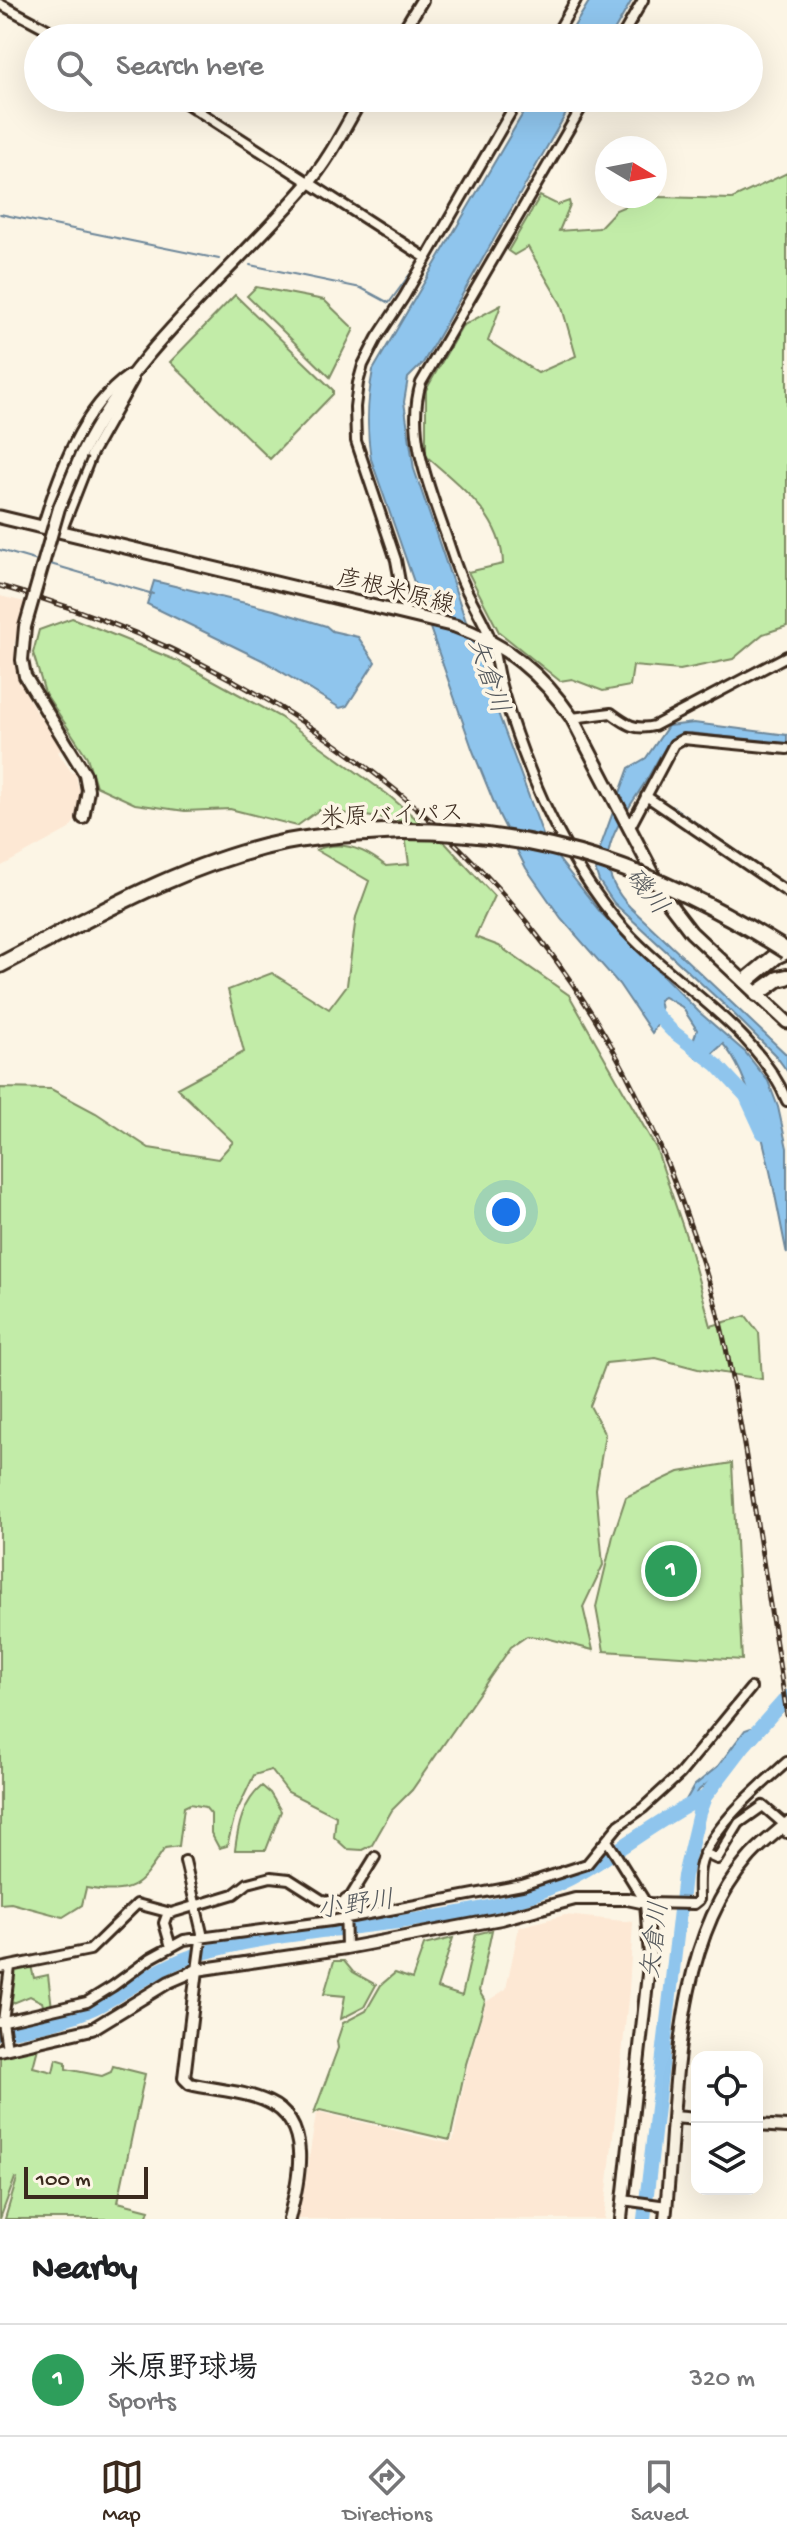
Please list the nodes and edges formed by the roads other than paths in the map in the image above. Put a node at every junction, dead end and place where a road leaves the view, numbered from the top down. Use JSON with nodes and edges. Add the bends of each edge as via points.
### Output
{"nodes":[{"id":1,"x":422,"y":0,"type":"edge"},
{"id":2,"x":576,"y":0,"type":"edge"},
{"id":3,"x":643,"y":0,"type":"edge"},
{"id":4,"x":0,"y":4,"type":"edge"},
{"id":5,"x":38,"y":24,"type":"edge"},
{"id":6,"x":407,"y":24,"type":"edge"},
{"id":7,"x":562,"y":24,"type":"edge"},
{"id":8,"x":629,"y":24,"type":"edge"},
{"id":9,"x":200,"y":112,"type":"edge"},
{"id":10,"x":353,"y":112,"type":"edge"},
{"id":11,"x":511,"y":112,"type":"edge"},
{"id":12,"x":579,"y":112,"type":"edge"},
{"id":13,"x":309,"y":183,"type":"junction"},
{"id":14,"x":426,"y":258,"type":"junction"},
{"id":15,"x":139,"y":368,"type":"junction"},
{"id":16,"x":0,"y":517,"type":"edge"},
{"id":17,"x":42,"y":528,"type":"junction"},
{"id":18,"x":61,"y":532,"type":"junction"},
{"id":19,"x":411,"y":615,"type":"junction"},
{"id":20,"x":487,"y":638,"type":"junction"},
{"id":21,"x":787,"y":656,"type":"edge"},
{"id":22,"x":572,"y":718,"type":"junction"},
{"id":23,"x":787,"y":749,"type":"edge"},
{"id":24,"x":646,"y":796,"type":"junction"},
{"id":25,"x":83,"y":818,"type":"dead end"},
{"id":26,"x":627,"y":826,"type":"junction"},
{"id":27,"x":787,"y":892,"type":"edge"},
{"id":28,"x":787,"y":951,"type":"edge"},
{"id":29,"x":0,"y":965,"type":"edge"},
{"id":30,"x":787,"y":977,"type":"edge"},
{"id":31,"x":746,"y":981,"type":"junction"},
{"id":32,"x":757,"y":994,"type":"junction"},
{"id":33,"x":787,"y":1022,"type":"edge"},
{"id":34,"x":787,"y":1101,"type":"edge"},
{"id":35,"x":751,"y":1688,"type":"dead end"},
{"id":36,"x":787,"y":1762,"type":"edge"},
{"id":37,"x":786,"y":1827,"type":"edge"},
{"id":38,"x":608,"y":1842,"type":"junction"},
{"id":39,"x":704,"y":1853,"type":"junction"},
{"id":40,"x":375,"y":1857,"type":"dead end"},
{"id":41,"x":185,"y":1861,"type":"dead end"},
{"id":42,"x":646,"y":1903,"type":"junction"},
{"id":43,"x":345,"y":1904,"type":"junction"},
{"id":44,"x":195,"y":1905,"type":"junction"},
{"id":45,"x":168,"y":1912,"type":"junction"},
{"id":46,"x":345,"y":1919,"type":"junction"},
{"id":47,"x":201,"y":1938,"type":"junction"},
{"id":48,"x":346,"y":1945,"type":"junction"},
{"id":49,"x":171,"y":1947,"type":"junction"},
{"id":50,"x":198,"y":1966,"type":"junction"},
{"id":51,"x":5,"y":1967,"type":"edge"},
{"id":52,"x":2,"y":2022,"type":"edge"},
{"id":53,"x":5,"y":2048,"type":"edge"},
{"id":54,"x":674,"y":2117,"type":"junction"},
{"id":55,"x":691,"y":2118,"type":"edge"},
{"id":56,"x":763,"y":2125,"type":"edge"},
{"id":57,"x":787,"y":2127,"type":"edge"},
{"id":58,"x":627,"y":2200,"type":"junction"},
{"id":59,"x":662,"y":2205,"type":"junction"},
{"id":60,"x":289,"y":2219,"type":"edge"},
{"id":61,"x":621,"y":2219,"type":"edge"},
{"id":62,"x":665,"y":2219,"type":"edge"}],
"edges":[{"from":1,"to":6,"type":"street"},
{"from":2,"to":7,"type":"street"},
{"from":3,"to":8,"type":"street"},
{"from":4,"to":5,"type":"street"},
{"from":9,"to":13,"type":"street"},
{"from":10,"to":13,"type":"street"},
{"from":11,"to":14,"type":"street"},
{"from":12,"to":20,"type":"street","via":[[428,369],[416,399],[420,454],[429,487]]},
{"from":13,"to":14,"type":"street"},
{"from":13,"to":15,"type":"street"},
{"from":14,"to":19,"type":"street","via":[[363,365],[355,407],[356,441]]},
{"from":15,"to":17,"type":"street","via":[[107,392],[88,421]]},
{"from":15,"to":18,"type":"street","via":[[92,453]]},
{"from":15,"to":25,"type":"street","bridge":true,"via":[[111,402],[81,455],[59,508],[25,627],[25,676],[85,774]]},
{"from":16,"to":17,"type":"main road","name":"彦根米原線"},
{"from":17,"to":18,"type":"main road","name":"彦根米原線"},
{"from":18,"to":19,"type":"main road","name":"彦根米原線"},
{"from":19,"to":20,"type":"main road","name":"彦根米原線"},
{"from":20,"to":22,"type":"main road","name":"彦根米原線","via":[[539,677]]},
{"from":20,"to":34,"type":"street","via":[[540,794],[597,896],[619,924],[729,1023],[765,1064]]},
{"from":21,"to":22,"type":"street","via":[[654,726],[632,727],[611,713]]},
{"from":22,"to":26,"type":"main road","name":"彦根米原線"},
{"from":23,"to":24,"type":"street","via":[[683,739],[674,744]]},
{"from":24,"to":26,"type":"street"},
{"from":24,"to":27,"type":"street"},
{"from":26,"to":31,"type":"main road","name":"彦根米原線","via":[[668,902],[691,932]]},
{"from":28,"to":29,"type":"highway","name":"米原バイパス","bridge":true,"via":[[679,889],[581,853],[486,834],[402,831],[287,842],[222,859],[155,885]]},
{"from":28,"to":31,"type":"highway"},
{"from":30,"to":32,"type":"highway"},
{"from":31,"to":32,"type":"main road","name":"彦根米原線"},
{"from":32,"to":33,"type":"main road","name":"彦根米原線"},
{"from":35,"to":38,"type":"street","via":[[680,1774],[619,1825]]},
{"from":36,"to":39,"type":"street","via":[[730,1816]]},
{"from":37,"to":39,"type":"street","via":[[763,1806],[739,1823],[717,1859]]},
{"from":37,"to":54,"type":"street","via":[[746,1860],[701,1941],[690,1979]]},
{"from":38,"to":42,"type":"street"},
{"from":38,"to":46,"type":"street","via":[[587,1864],[548,1878]]},
{"from":39,"to":42,"type":"street","via":[[699,1900]]},
{"from":40,"to":43,"type":"street"},
{"from":41,"to":44,"type":"street"},
{"from":42,"to":48,"type":"street","via":[[575,1899],[501,1919]]},
{"from":42,"to":58,"type":"street","via":[[650,1956]]},
{"from":43,"to":44,"type":"street","via":[[318,1898],[289,1879],[271,1877]]},
{"from":43,"to":46,"type":"street"},
{"from":44,"to":45,"type":"street"},
{"from":44,"to":47,"type":"street"},
{"from":45,"to":49,"type":"street","via":[[164,1923]]},
{"from":45,"to":51,"type":"street","via":[[137,1904],[90,1950]]},
{"from":46,"to":47,"type":"street"},
{"from":46,"to":48,"type":"street"},
{"from":47,"to":49,"type":"street"},
{"from":47,"to":50,"type":"street"},
{"from":48,"to":50,"type":"street"},
{"from":49,"to":52,"type":"street","via":[[87,2002]]},
{"from":50,"to":53,"type":"street","via":[[92,2029]]},
{"from":50,"to":60,"type":"street","via":[[184,2078],[190,2084],[265,2101],[281,2111],[298,2142],[300,2162]]},
{"from":51,"to":52,"type":"street"},
{"from":52,"to":53,"type":"street"},
{"from":54,"to":55,"type":"street"},
{"from":54,"to":59,"type":"street"},
{"from":56,"to":57,"type":"street"},
{"from":58,"to":59,"type":"street"},
{"from":58,"to":61,"type":"street"},
{"from":59,"to":62,"type":"street"}]}
